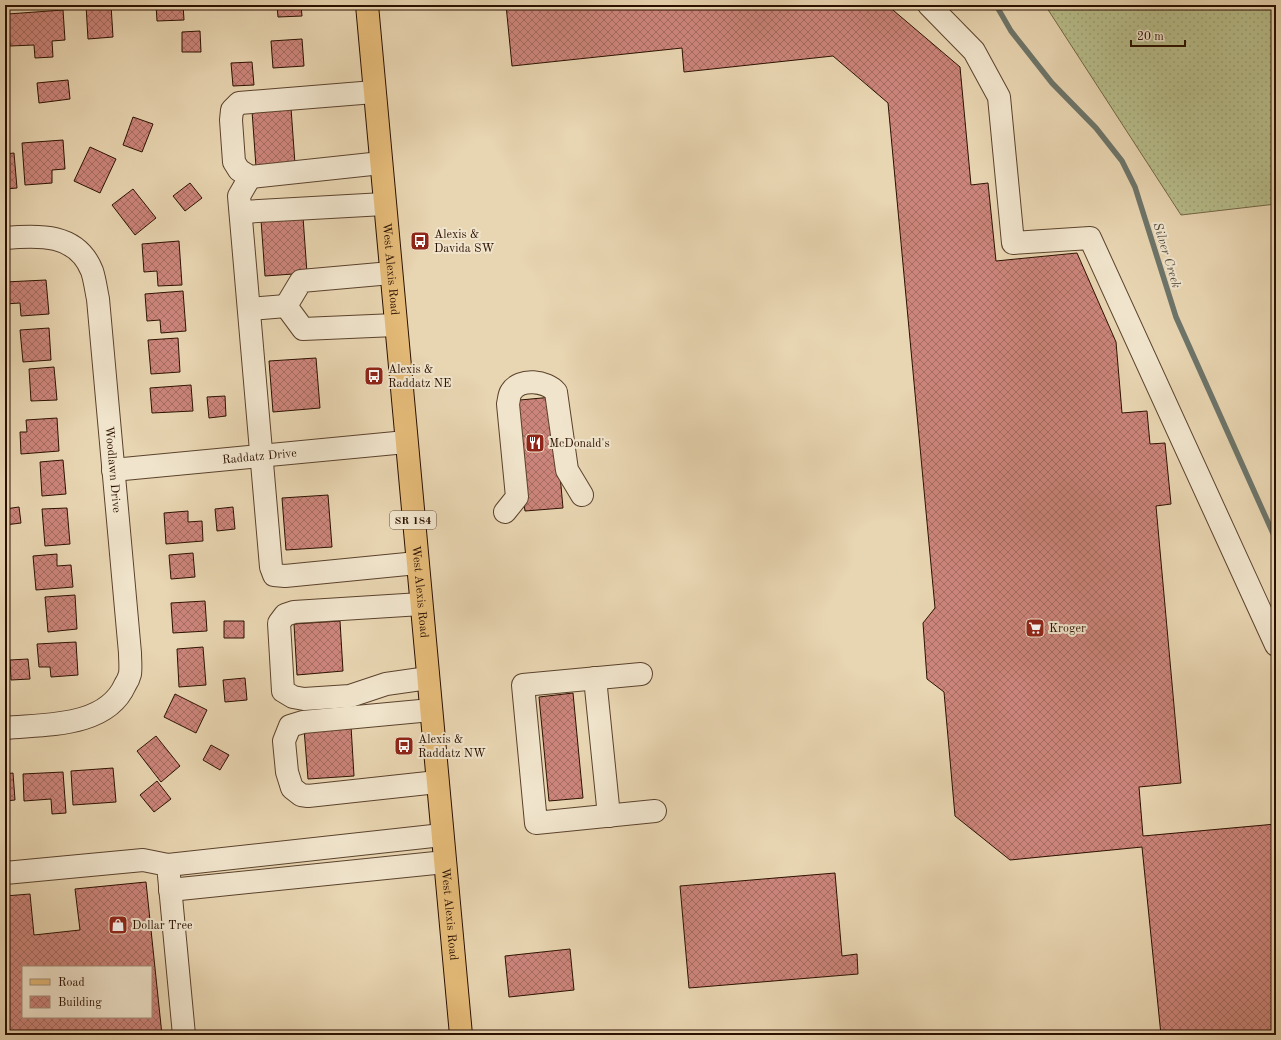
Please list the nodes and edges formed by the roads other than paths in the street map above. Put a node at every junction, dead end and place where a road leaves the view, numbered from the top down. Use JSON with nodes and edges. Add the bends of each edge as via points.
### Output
{"nodes":[{"id":1,"x":367,"y":5,"type":"edge"},
{"id":2,"x":930,"y":5,"type":"edge"},
{"id":3,"x":374,"y":92,"type":"junction"},
{"id":4,"x":381,"y":163,"type":"junction"},
{"id":5,"x":250,"y":177,"type":"junction"},
{"id":6,"x":384,"y":204,"type":"junction"},
{"id":7,"x":240,"y":212,"type":"junction"},
{"id":8,"x":5,"y":238,"type":"edge"},
{"id":9,"x":391,"y":273,"type":"junction"},
{"id":10,"x":286,"y":306,"type":"junction"},
{"id":11,"x":249,"y":309,"type":"junction"},
{"id":12,"x":395,"y":324,"type":"junction"},
{"id":13,"x":406,"y":442,"type":"junction"},
{"id":14,"x":262,"y":456,"type":"junction"},
{"id":15,"x":113,"y":470,"type":"junction"},
{"id":16,"x":582,"y":495,"type":"dead end"},
{"id":17,"x":505,"y":512,"type":"dead end"},
{"id":18,"x":417,"y":563,"type":"junction"},
{"id":19,"x":420,"y":604,"type":"junction"},
{"id":20,"x":1276,"y":645,"type":"edge"},
{"id":21,"x":641,"y":674,"type":"dead end"},
{"id":22,"x":428,"y":678,"type":"junction"},
{"id":23,"x":595,"y":678,"type":"junction"},
{"id":24,"x":321,"y":698,"type":"junction"},
{"id":25,"x":431,"y":710,"type":"junction"},
{"id":26,"x":322,"y":720,"type":"junction"},
{"id":27,"x":5,"y":728,"type":"edge"},
{"id":28,"x":437,"y":782,"type":"junction"},
{"id":29,"x":655,"y":811,"type":"dead end"},
{"id":30,"x":609,"y":816,"type":"junction"},
{"id":31,"x":442,"y":835,"type":"junction"},
{"id":32,"x":445,"y":862,"type":"junction"},
{"id":33,"x":168,"y":865,"type":"junction"},
{"id":34,"x":5,"y":873,"type":"edge"},
{"id":35,"x":170,"y":890,"type":"junction"},
{"id":36,"x":184,"y":1035,"type":"edge"},
{"id":37,"x":461,"y":1035,"type":"edge"}],
"edges":[{"from":1,"to":3,"type":"main road","name":"West Alexis Road","number":"SR 184"},
{"from":2,"to":20,"type":"street","via":[[974,51],[998,97],[1013,243],[1090,238]]},
{"from":3,"to":4,"type":"main road","name":"West Alexis Road","number":"SR 184"},
{"from":3,"to":5,"type":"street","via":[[239,103],[232,110],[231,120],[234,162],[239,170]]},
{"from":4,"to":5,"type":"street"},
{"from":4,"to":6,"type":"main road","name":"West Alexis Road","number":"SR 184"},
{"from":5,"to":7,"type":"street","via":[[239,196]]},
{"from":6,"to":7,"type":"street"},
{"from":6,"to":9,"type":"main road","name":"West Alexis Road","number":"SR 184"},
{"from":7,"to":11,"type":"street"},
{"from":8,"to":15,"type":"street","name":"Woodlawn Drive","via":[[49,237],[67,242],[82,255],[92,271],[98,299]]},
{"from":9,"to":10,"type":"street","via":[[301,281]]},
{"from":9,"to":12,"type":"main road","name":"West Alexis Road","number":"SR 184"},
{"from":10,"to":11,"type":"street"},
{"from":10,"to":12,"type":"street","via":[[303,329]]},
{"from":11,"to":14,"type":"street"},
{"from":12,"to":13,"type":"main road","name":"West Alexis Road","number":"SR 184"},
{"from":13,"to":14,"type":"street","name":"Raddatz Drive"},
{"from":13,"to":18,"type":"main road","name":"West Alexis Road","number":"SR 184"},
{"from":14,"to":15,"type":"street","name":"Raddatz Drive"},
{"from":14,"to":18,"type":"street","via":[[271,567],[274,574],[285,576]]},
{"from":15,"to":27,"type":"street","name":"Woodlawn Drive","via":[[130,675],[114,702],[97,714],[70,721]]},
{"from":16,"to":17,"type":"street","via":[[567,470],[556,392],[551,386],[542,383],[519,385],[512,391],[508,404],[517,498]]},
{"from":18,"to":19,"type":"main road","name":"West Alexis Road","number":"SR 184"},
{"from":19,"to":22,"type":"main road","name":"West Alexis Road","number":"SR 184"},
{"from":19,"to":24,"type":"street","via":[[294,612],[285,615],[279,623],[283,691],[292,697]]},
{"from":21,"to":23,"type":"street"},
{"from":22,"to":24,"type":"street","via":[[386,684],[350,696]]},
{"from":22,"to":25,"type":"main road","name":"West Alexis Road","number":"SR 184"},
{"from":23,"to":30,"type":"street"},
{"from":23,"to":30,"type":"street","via":[[523,685],[536,823]]},
{"from":24,"to":26,"type":"street"},
{"from":25,"to":26,"type":"street"},
{"from":25,"to":28,"type":"main road","name":"West Alexis Road","number":"SR 184"},
{"from":26,"to":28,"type":"street","via":[[290,726],[284,741],[287,772],[292,788],[301,795]]},
{"from":28,"to":31,"type":"main road","name":"West Alexis Road","number":"SR 184"},
{"from":29,"to":30,"type":"street"},
{"from":31,"to":32,"type":"main road","name":"West Alexis Road","number":"SR 184"},
{"from":31,"to":33,"type":"street"},
{"from":32,"to":35,"type":"street"},
{"from":32,"to":37,"type":"main road","name":"West Alexis Road","number":"SR 184"},
{"from":33,"to":34,"type":"street","via":[[144,860]]},
{"from":33,"to":35,"type":"street"},
{"from":35,"to":36,"type":"street"}]}
